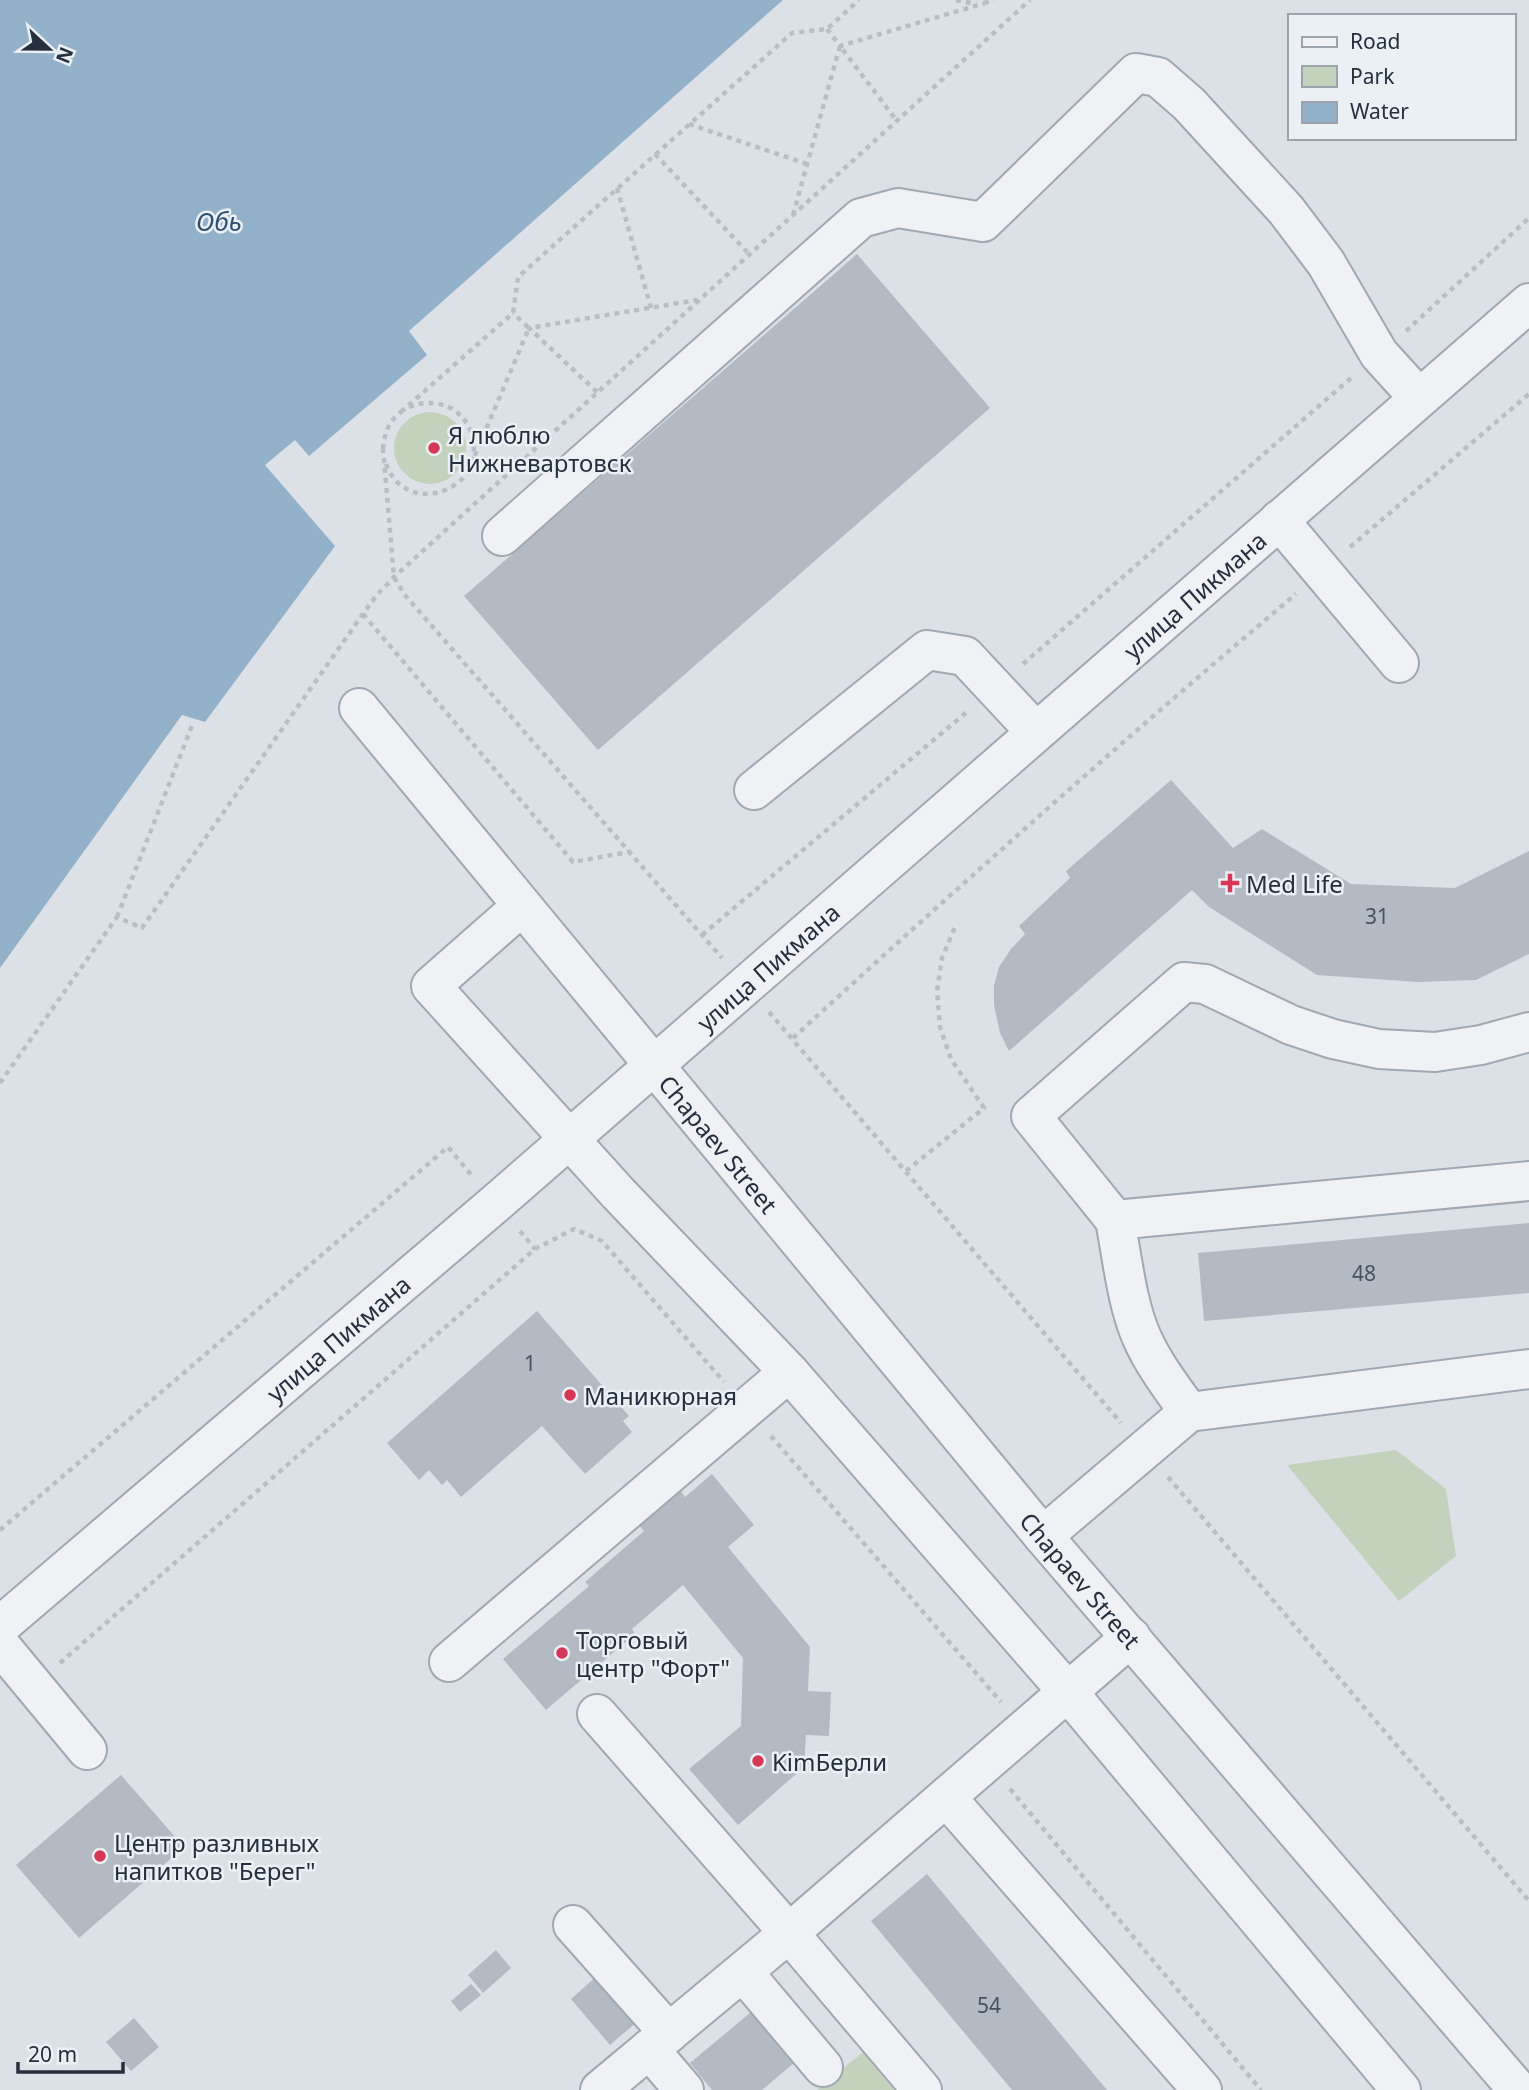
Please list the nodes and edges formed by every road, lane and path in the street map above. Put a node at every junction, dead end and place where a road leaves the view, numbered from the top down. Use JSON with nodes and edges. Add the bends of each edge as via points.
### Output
{"nodes":[{"id":1,"x":859,"y":0,"type":"edge"},
{"id":2,"x":956,"y":0,"type":"edge"},
{"id":3,"x":994,"y":0,"type":"edge"},
{"id":4,"x":985,"y":3,"type":"junction"},
{"id":5,"x":827,"y":29,"type":"junction"},
{"id":6,"x":840,"y":46,"type":"junction"},
{"id":7,"x":897,"y":121,"type":"dead end"},
{"id":8,"x":689,"y":124,"type":"junction"},
{"id":9,"x":655,"y":154,"type":"junction"},
{"id":10,"x":807,"y":164,"type":"junction"},
{"id":11,"x":617,"y":188,"type":"junction"},
{"id":12,"x":792,"y":215,"type":"dead end"},
{"id":13,"x":1529,"y":218,"type":"edge"},
{"id":14,"x":750,"y":254,"type":"dead end"},
{"id":15,"x":699,"y":300,"type":"dead end"},
{"id":16,"x":1529,"y":303,"type":"edge"},
{"id":17,"x":651,"y":308,"type":"junction"},
{"id":18,"x":513,"y":313,"type":"junction"},
{"id":19,"x":529,"y":328,"type":"junction"},
{"id":20,"x":1379,"y":354,"type":"junction"},
{"id":21,"x":597,"y":393,"type":"dead end"},
{"id":22,"x":1529,"y":394,"type":"edge"},
{"id":23,"x":1419,"y":398,"type":"junction"},
{"id":24,"x":401,"y":412,"type":"junction"},
{"id":25,"x":383,"y":448,"type":"junction"},
{"id":26,"x":471,"y":467,"type":"junction"},
{"id":27,"x":1279,"y":520,"type":"junction"},
{"id":28,"x":502,"y":536,"type":"dead end"},
{"id":29,"x":1323,"y":571,"type":"junction"},
{"id":30,"x":363,"y":614,"type":"dead end"},
{"id":31,"x":1399,"y":663,"type":"dead end"},
{"id":32,"x":995,"y":689,"type":"junction"},
{"id":33,"x":359,"y":708,"type":"dead end"},
{"id":34,"x":193,"y":723,"type":"dead end"},
{"id":35,"x":1035,"y":731,"type":"junction"},
{"id":36,"x":754,"y":790,"type":"dead end"},
{"id":37,"x":629,"y":852,"type":"junction"},
{"id":38,"x":522,"y":906,"type":"junction"},
{"id":39,"x":117,"y":917,"type":"dead end"},
{"id":40,"x":955,"y":927,"type":"dead end"},
{"id":41,"x":1529,"y":1032,"type":"edge"},
{"id":42,"x":793,"y":1038,"type":"dead end"},
{"id":43,"x":653,"y":1065,"type":"junction"},
{"id":44,"x":569,"y":1139,"type":"junction"},
{"id":45,"x":448,"y":1147,"type":"dead end"},
{"id":46,"x":906,"y":1171,"type":"dead end"},
{"id":47,"x":1529,"y":1181,"type":"edge"},
{"id":48,"x":1115,"y":1220,"type":"junction"},
{"id":49,"x":1529,"y":1369,"type":"edge"},
{"id":50,"x":789,"y":1373,"type":"junction"},
{"id":51,"x":747,"y":1408,"type":"junction"},
{"id":52,"x":1189,"y":1412,"type":"junction"},
{"id":53,"x":0,"y":1530,"type":"edge"},
{"id":54,"x":1043,"y":1536,"type":"junction"},
{"id":55,"x":0,"y":1626,"type":"edge"},
{"id":56,"x":1131,"y":1637,"type":"junction"},
{"id":57,"x":0,"y":1645,"type":"edge"},
{"id":58,"x":449,"y":1662,"type":"dead end"},
{"id":59,"x":34,"y":1686,"type":"junction"},
{"id":60,"x":1067,"y":1691,"type":"junction"},
{"id":61,"x":1001,"y":1702,"type":"dead end"},
{"id":62,"x":597,"y":1714,"type":"dead end"},
{"id":63,"x":87,"y":1750,"type":"dead end"},
{"id":64,"x":987,"y":1762,"type":"junction"},
{"id":65,"x":946,"y":1797,"type":"junction"},
{"id":66,"x":573,"y":1925,"type":"dead end"},
{"id":67,"x":789,"y":1933,"type":"junction"},
{"id":68,"x":743,"y":1972,"type":"junction"},
{"id":69,"x":659,"y":2041,"type":"junction"},
{"id":70,"x":823,"y":2067,"type":"dead end"},
{"id":71,"x":600,"y":2090,"type":"edge"},
{"id":72,"x":684,"y":2090,"type":"edge"},
{"id":73,"x":922,"y":2090,"type":"edge"},
{"id":74,"x":1202,"y":2090,"type":"edge"},
{"id":75,"x":1261,"y":2090,"type":"edge"},
{"id":76,"x":1401,"y":2090,"type":"edge"},
{"id":77,"x":1518,"y":2090,"type":"edge"}],
"edges":[{"from":1,"to":5,"type":"path"},
{"from":2,"to":4,"type":"path"},
{"from":3,"to":4,"type":"path"},
{"from":4,"to":6,"type":"path"},
{"from":5,"to":6,"type":"path"},
{"from":5,"to":8,"type":"path","via":[[792,33]]},
{"from":6,"to":7,"type":"path"},
{"from":6,"to":10,"type":"path"},
{"from":8,"to":9,"type":"path"},
{"from":8,"to":10,"type":"path"},
{"from":9,"to":11,"type":"path"},
{"from":9,"to":14,"type":"path"},
{"from":10,"to":12,"type":"path"},
{"from":11,"to":17,"type":"path"},
{"from":11,"to":18,"type":"path","via":[[517,276]]},
{"from":13,"to":20,"type":"path"},
{"from":15,"to":17,"type":"path"},
{"from":16,"to":23,"type":"street","name":"улица Пикмана"},
{"from":17,"to":19,"type":"path"},
{"from":18,"to":19,"type":"path"},
{"from":18,"to":24,"type":"path"},
{"from":19,"to":21,"type":"path"},
{"from":19,"to":26,"type":"path"},
{"from":20,"to":23,"type":"street"},
{"from":20,"to":28,"type":"street","via":[[1326,263],[1286,210],[1189,104],[1158,77],[1136,73],[983,222],[898,208],[861,218]]},
{"from":20,"to":32,"type":"path"},
{"from":22,"to":29,"type":"path"},
{"from":23,"to":27,"type":"street","name":"улица Пикмана"},
{"from":24,"to":25,"type":"path","via":[[388,426]]},
{"from":24,"to":26,"type":"path","via":[[425,402],[457,412],[472,433]]},
{"from":25,"to":26,"type":"path","via":[[395,480],[422,494],[454,486]]},
{"from":25,"to":37,"type":"path","via":[[394,577],[404,594]]},
{"from":27,"to":29,"type":"street"},
{"from":27,"to":35,"type":"street","name":"улица Пикмана"},
{"from":29,"to":31,"type":"street"},
{"from":29,"to":42,"type":"path","via":[[1140,726]]},
{"from":30,"to":37,"type":"path","via":[[573,862]]},
{"from":32,"to":35,"type":"street"},
{"from":32,"to":36,"type":"street","via":[[965,656],[927,650]]},
{"from":32,"to":37,"type":"path","via":[[702,935]]},
{"from":33,"to":38,"type":"street","name":"Chapaev Street"},
{"from":34,"to":39,"type":"path"},
{"from":35,"to":43,"type":"street","name":"улица Пикмана"},
{"from":38,"to":43,"type":"street","name":"Chapaev Street"},
{"from":38,"to":44,"type":"street","via":[[431,986]]},
{"from":40,"to":46,"type":"path","via":[[938,980],[940,1027],[951,1059],[985,1108]]},
{"from":41,"to":48,"type":"street","via":[[1435,1052],[1379,1049],[1291,1025],[1205,984],[1184,982],[1031,1116]]},
{"from":43,"to":44,"type":"street","name":"улица Пикмана"},
{"from":43,"to":54,"type":"street","name":"Chapaev Street"},
{"from":44,"to":50,"type":"street"},
{"from":44,"to":55,"type":"street","name":"улица Пикмана"},
{"from":45,"to":53,"type":"path"},
{"from":47,"to":48,"type":"street"},
{"from":48,"to":52,"type":"street","via":[[1140,1335]]},
{"from":49,"to":52,"type":"street"},
{"from":50,"to":51,"type":"street"},
{"from":50,"to":60,"type":"street"},
{"from":51,"to":58,"type":"street"},
{"from":51,"to":59,"type":"path","via":[[603,1241],[574,1229],[535,1250]]},
{"from":51,"to":61,"type":"path"},
{"from":52,"to":54,"type":"street"},
{"from":54,"to":56,"type":"street","name":"Chapaev Street"},
{"from":56,"to":60,"type":"street"},
{"from":56,"to":77,"type":"street","name":"Chapaev Street"},
{"from":57,"to":59,"type":"street"},
{"from":59,"to":63,"type":"street"},
{"from":60,"to":64,"type":"street"},
{"from":60,"to":76,"type":"street"},
{"from":62,"to":67,"type":"street"},
{"from":64,"to":65,"type":"street"},
{"from":64,"to":75,"type":"path"},
{"from":65,"to":67,"type":"street"},
{"from":65,"to":74,"type":"street"},
{"from":66,"to":69,"type":"street"},
{"from":67,"to":68,"type":"street"},
{"from":67,"to":73,"type":"street"},
{"from":68,"to":69,"type":"street"},
{"from":68,"to":70,"type":"street"},
{"from":69,"to":71,"type":"street"},
{"from":69,"to":72,"type":"street"}]}
